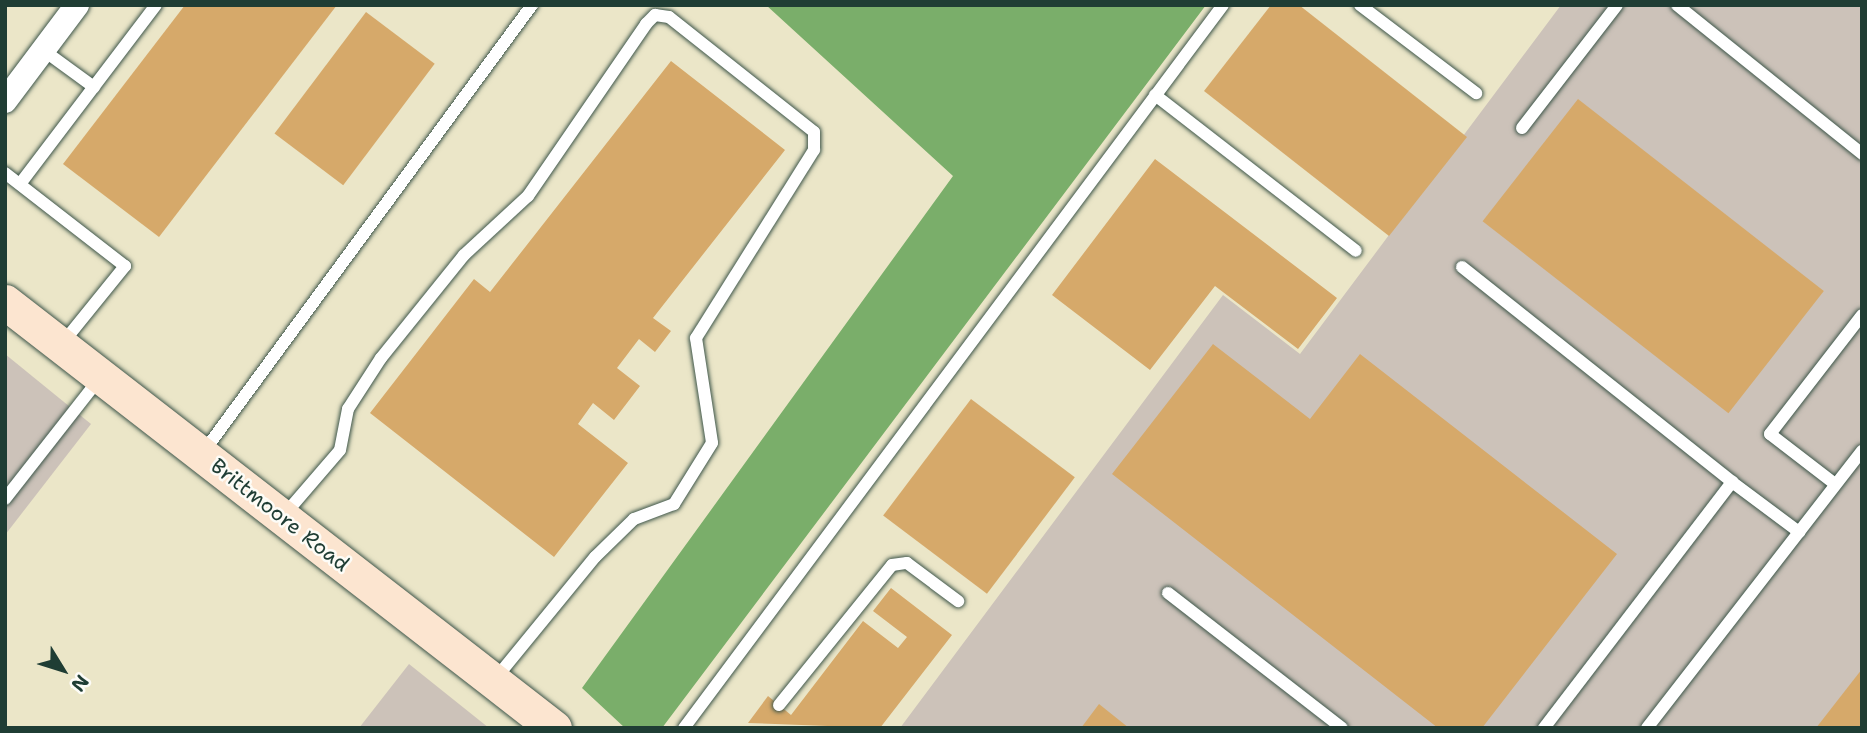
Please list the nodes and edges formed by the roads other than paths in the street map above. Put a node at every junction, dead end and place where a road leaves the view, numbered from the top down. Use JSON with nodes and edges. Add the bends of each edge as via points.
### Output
{"nodes":[{"id":1,"x":77,"y":5,"type":"edge"},
{"id":2,"x":156,"y":5,"type":"edge"},
{"id":3,"x":532,"y":5,"type":"edge"},
{"id":4,"x":1223,"y":5,"type":"edge"},
{"id":5,"x":1360,"y":5,"type":"edge"},
{"id":6,"x":1617,"y":5,"type":"edge"},
{"id":7,"x":1677,"y":5,"type":"edge"},
{"id":8,"x":43,"y":51,"type":"junction"},
{"id":9,"x":94,"y":87,"type":"junction"},
{"id":10,"x":1475,"y":93,"type":"dead end"},
{"id":11,"x":1155,"y":95,"type":"junction"},
{"id":12,"x":5,"y":101,"type":"edge"},
{"id":13,"x":1522,"y":128,"type":"dead end"},
{"id":14,"x":1862,"y":153,"type":"edge"},
{"id":15,"x":5,"y":173,"type":"edge"},
{"id":16,"x":20,"y":184,"type":"junction"},
{"id":17,"x":1356,"y":251,"type":"dead end"},
{"id":18,"x":1462,"y":267,"type":"dead end"},
{"id":19,"x":5,"y":302,"type":"edge"},
{"id":20,"x":1862,"y":315,"type":"edge"},
{"id":21,"x":60,"y":345,"type":"junction"},
{"id":22,"x":102,"y":376,"type":"junction"},
{"id":23,"x":1862,"y":450,"type":"edge"},
{"id":24,"x":202,"y":454,"type":"junction"},
{"id":25,"x":1732,"y":482,"type":"junction"},
{"id":26,"x":1836,"y":484,"type":"junction"},
{"id":27,"x":5,"y":499,"type":"edge"},
{"id":28,"x":282,"y":517,"type":"junction"},
{"id":29,"x":1799,"y":532,"type":"junction"},
{"id":30,"x":1168,"y":593,"type":"dead end"},
{"id":31,"x":958,"y":601,"type":"dead end"},
{"id":32,"x":494,"y":681,"type":"junction"},
{"id":33,"x":779,"y":705,"type":"dead end"},
{"id":34,"x":554,"y":728,"type":"edge"},
{"id":35,"x":684,"y":728,"type":"edge"},
{"id":36,"x":1342,"y":728,"type":"edge"},
{"id":37,"x":1544,"y":728,"type":"edge"},
{"id":38,"x":1647,"y":728,"type":"edge"}],
"edges":[{"from":1,"to":8,"type":"street"},
{"from":2,"to":9,"type":"lane"},
{"from":3,"to":24,"type":"lane"},
{"from":4,"to":11,"type":"lane"},
{"from":5,"to":10,"type":"lane"},
{"from":6,"to":13,"type":"lane"},
{"from":7,"to":14,"type":"lane"},
{"from":8,"to":9,"type":"lane"},
{"from":8,"to":12,"type":"street"},
{"from":9,"to":16,"type":"lane"},
{"from":11,"to":17,"type":"lane"},
{"from":11,"to":35,"type":"lane"},
{"from":15,"to":16,"type":"lane"},
{"from":16,"to":21,"type":"lane","via":[[125,266]]},
{"from":18,"to":25,"type":"lane"},
{"from":19,"to":21,"type":"main road","name":"Brittmoore Road"},
{"from":20,"to":26,"type":"lane","via":[[1770,434]]},
{"from":21,"to":22,"type":"main road","name":"Brittmoore Road"},
{"from":22,"to":24,"type":"main road","name":"Brittmoore Road"},
{"from":22,"to":27,"type":"lane"},
{"from":23,"to":26,"type":"lane"},
{"from":24,"to":28,"type":"main road","name":"Brittmoore Road"},
{"from":25,"to":29,"type":"lane"},
{"from":25,"to":37,"type":"lane"},
{"from":26,"to":29,"type":"lane"},
{"from":28,"to":32,"type":"main road","name":"Brittmoore Road"},
{"from":28,"to":32,"type":"lane","via":[[340,450],[348,409],[381,358],[464,255],[528,196],[646,24],[655,15],[669,17],[814,132],[814,150],[696,338],[712,443],[674,504],[634,519],[595,557]]},
{"from":29,"to":38,"type":"lane"},
{"from":30,"to":36,"type":"lane"},
{"from":31,"to":33,"type":"lane","via":[[907,563],[892,565]]},
{"from":32,"to":34,"type":"main road","name":"Brittmoore Road"}]}
